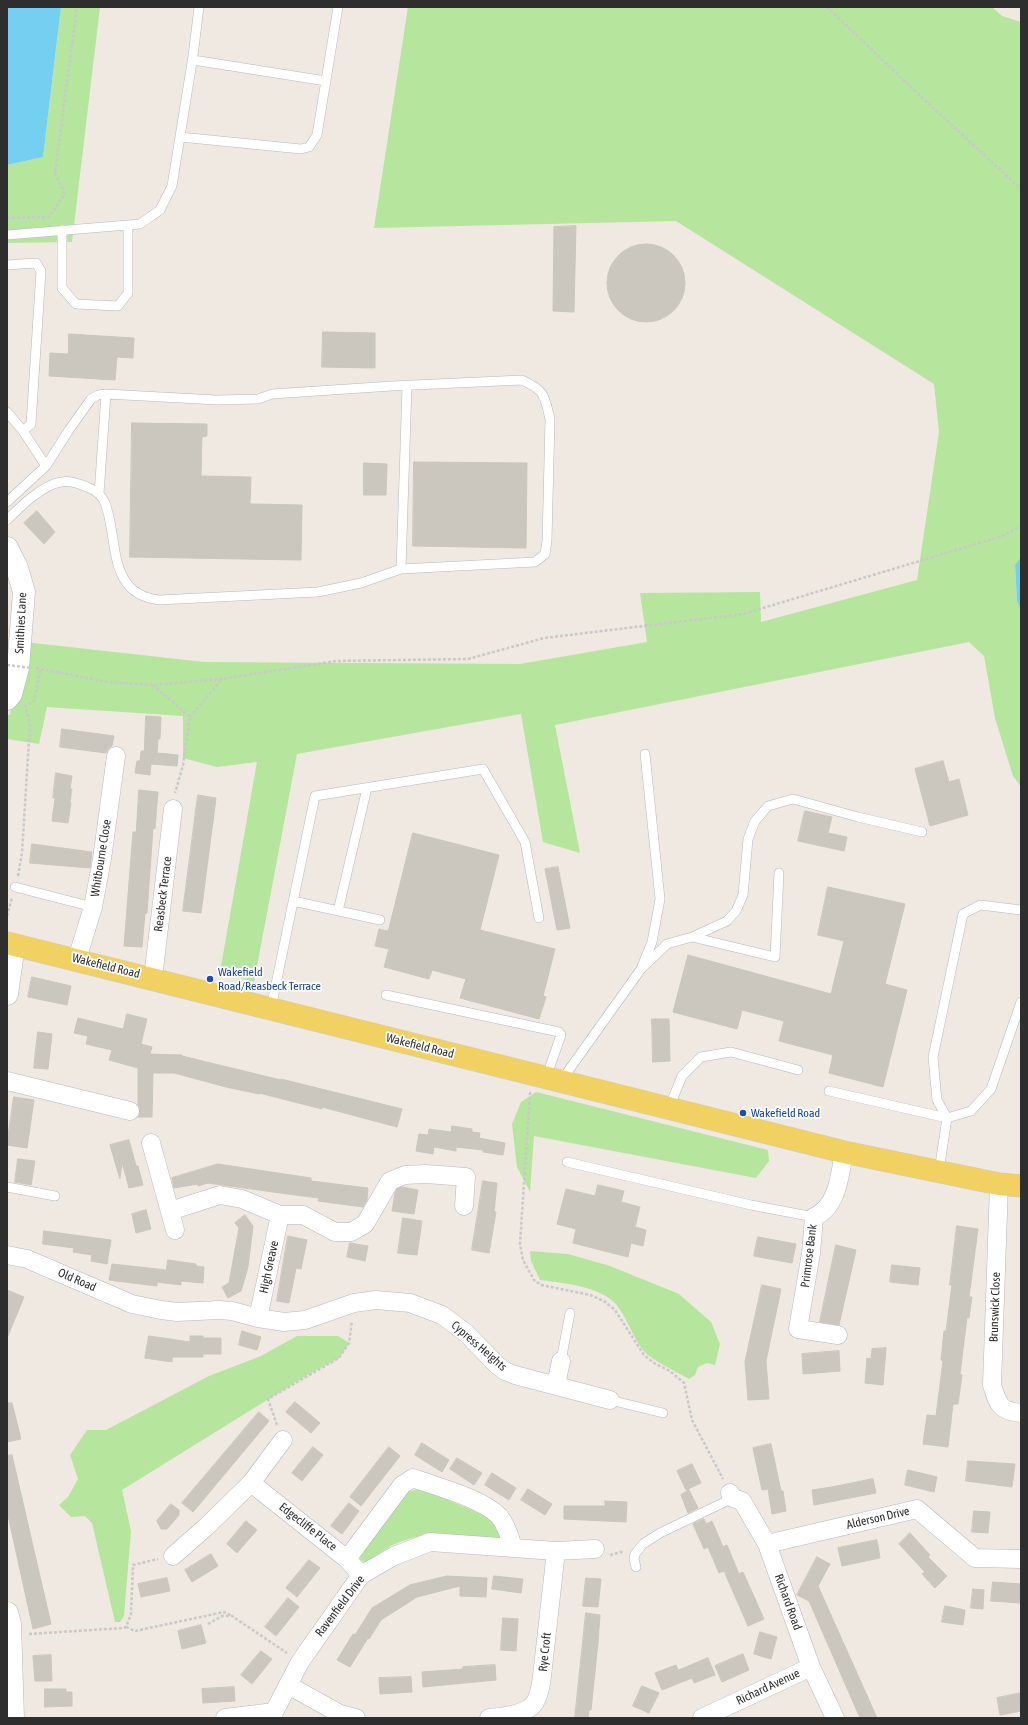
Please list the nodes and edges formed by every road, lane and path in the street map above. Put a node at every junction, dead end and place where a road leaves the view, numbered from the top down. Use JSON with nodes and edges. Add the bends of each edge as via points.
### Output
{"nodes":[{"id":1,"x":77,"y":7,"type":"edge"},
{"id":2,"x":199,"y":7,"type":"edge"},
{"id":3,"x":338,"y":7,"type":"edge"},
{"id":4,"x":827,"y":7,"type":"edge"},
{"id":5,"x":192,"y":60,"type":"junction"},
{"id":6,"x":326,"y":81,"type":"junction"},
{"id":7,"x":180,"y":137,"type":"junction"},
{"id":8,"x":1021,"y":188,"type":"edge"},
{"id":9,"x":7,"y":218,"type":"edge"},
{"id":10,"x":128,"y":225,"type":"junction"},
{"id":11,"x":62,"y":230,"type":"junction"},
{"id":12,"x":7,"y":235,"type":"edge"},
{"id":13,"x":7,"y":265,"type":"edge"},
{"id":14,"x":407,"y":386,"type":"junction"},
{"id":15,"x":106,"y":394,"type":"junction"},
{"id":16,"x":7,"y":412,"type":"edge"},
{"id":17,"x":24,"y":431,"type":"junction"},
{"id":18,"x":46,"y":466,"type":"junction"},
{"id":19,"x":99,"y":494,"type":"junction"},
{"id":20,"x":7,"y":502,"type":"edge"},
{"id":21,"x":7,"y":520,"type":"edge"},
{"id":22,"x":1021,"y":526,"type":"edge"},
{"id":23,"x":7,"y":548,"type":"edge"},
{"id":24,"x":401,"y":569,"type":"junction"},
{"id":25,"x":7,"y":665,"type":"edge"},
{"id":26,"x":41,"y":669,"type":"junction"},
{"id":27,"x":222,"y":679,"type":"junction"},
{"id":28,"x":152,"y":685,"type":"junction"},
{"id":29,"x":7,"y":699,"type":"edge"},
{"id":30,"x":190,"y":717,"type":"junction"},
{"id":31,"x":645,"y":754,"type":"dead end"},
{"id":32,"x":116,"y":756,"type":"dead end"},
{"id":33,"x":367,"y":788,"type":"junction"},
{"id":34,"x":173,"y":809,"type":"joint"},
{"id":35,"x":922,"y":832,"type":"dead end"},
{"id":36,"x":779,"y":873,"type":"dead end"},
{"id":37,"x":16,"y":883,"type":"joint"},
{"id":38,"x":293,"y":900,"type":"junction"},
{"id":39,"x":93,"y":907,"type":"junction"},
{"id":40,"x":1021,"y":910,"type":"edge"},
{"id":41,"x":338,"y":911,"type":"junction"},
{"id":42,"x":539,"y":918,"type":"dead end"},
{"id":43,"x":380,"y":920,"type":"dead end"},
{"id":44,"x":692,"y":937,"type":"junction"},
{"id":45,"x":10,"y":944,"type":"edge"},
{"id":46,"x":77,"y":959,"type":"junction"},
{"id":47,"x":641,"y":968,"type":"junction"},
{"id":48,"x":153,"y":978,"type":"junction"},
{"id":49,"x":7,"y":994,"type":"edge"},
{"id":50,"x":386,"y":995,"type":"dead end"},
{"id":51,"x":1021,"y":1002,"type":"edge"},
{"id":52,"x":271,"y":1008,"type":"junction"},
{"id":53,"x":798,"y":1070,"type":"dead end"},
{"id":54,"x":546,"y":1078,"type":"junction"},
{"id":55,"x":7,"y":1081,"type":"edge"},
{"id":56,"x":829,"y":1091,"type":"dead end"},
{"id":57,"x":669,"y":1108,"type":"junction"},
{"id":58,"x":130,"y":1111,"type":"dead end"},
{"id":59,"x":947,"y":1118,"type":"junction"},
{"id":60,"x":151,"y":1143,"type":"dead end"},
{"id":61,"x":844,"y":1152,"type":"junction"},
{"id":62,"x":567,"y":1162,"type":"dead end"},
{"id":63,"x":939,"y":1172,"type":"junction"},
{"id":64,"x":999,"y":1184,"type":"junction"},
{"id":65,"x":1021,"y":1186,"type":"edge"},
{"id":66,"x":7,"y":1187,"type":"edge"},
{"id":67,"x":55,"y":1196,"type":"dead end"},
{"id":68,"x":464,"y":1206,"type":"dead end"},
{"id":69,"x":170,"y":1211,"type":"junction"},
{"id":70,"x":280,"y":1215,"type":"junction"},
{"id":71,"x":814,"y":1217,"type":"junction"},
{"id":72,"x":175,"y":1230,"type":"dead end"},
{"id":73,"x":7,"y":1255,"type":"edge"},
{"id":74,"x":354,"y":1303,"type":"junction"},
{"id":75,"x":146,"y":1307,"type":"joint"},
{"id":76,"x":570,"y":1313,"type":"dead end"},
{"id":77,"x":258,"y":1318,"type":"junction"},
{"id":78,"x":838,"y":1335,"type":"dead end"},
{"id":79,"x":560,"y":1361,"type":"joint"},
{"id":80,"x":556,"y":1385,"type":"junction"},
{"id":81,"x":610,"y":1400,"type":"joint"},
{"id":82,"x":663,"y":1413,"type":"dead end"},
{"id":83,"x":1021,"y":1413,"type":"edge"},
{"id":84,"x":283,"y":1440,"type":"joint"},
{"id":85,"x":251,"y":1483,"type":"junction"},
{"id":86,"x":732,"y":1495,"type":"junction"},
{"id":87,"x":767,"y":1544,"type":"junction"},
{"id":88,"x":513,"y":1547,"type":"junction"},
{"id":89,"x":595,"y":1550,"type":"joint"},
{"id":90,"x":556,"y":1551,"type":"junction"},
{"id":91,"x":637,"y":1551,"type":"junction"},
{"id":92,"x":173,"y":1556,"type":"joint"},
{"id":93,"x":347,"y":1559,"type":"junction"},
{"id":94,"x":1021,"y":1559,"type":"edge"},
{"id":95,"x":636,"y":1567,"type":"dead end"},
{"id":96,"x":361,"y":1575,"type":"junction"},
{"id":97,"x":7,"y":1613,"type":"edge"},
{"id":98,"x":232,"y":1616,"type":"junction"},
{"id":99,"x":208,"y":1624,"type":"dead end"},
{"id":100,"x":126,"y":1627,"type":"junction"},
{"id":101,"x":10,"y":1635,"type":"junction"},
{"id":102,"x":300,"y":1662,"type":"junction"},
{"id":103,"x":812,"y":1667,"type":"junction"},
{"id":104,"x":288,"y":1685,"type":"junction"},
{"id":105,"x":273,"y":1715,"type":"edge"},
{"id":106,"x":13,"y":1718,"type":"edge"},
{"id":107,"x":225,"y":1718,"type":"edge"},
{"id":108,"x":356,"y":1718,"type":"edge"},
{"id":109,"x":488,"y":1718,"type":"edge"},
{"id":110,"x":702,"y":1718,"type":"edge"},
{"id":111,"x":835,"y":1718,"type":"edge"}],
"edges":[{"from":1,"to":9,"type":"path","via":[[55,173],[65,194],[49,217]]},
{"from":2,"to":5,"type":"lane"},
{"from":3,"to":6,"type":"lane"},
{"from":4,"to":8,"type":"path"},
{"from":5,"to":6,"type":"lane"},
{"from":5,"to":7,"type":"lane"},
{"from":6,"to":7,"type":"lane","via":[[317,135],[312,144],[305,149]]},
{"from":7,"to":10,"type":"lane","via":[[172,186],[160,210],[140,224]]},
{"from":10,"to":11,"type":"lane"},
{"from":10,"to":11,"type":"lane","via":[[128,292],[118,306],[76,304],[62,288]]},
{"from":11,"to":12,"type":"lane"},
{"from":13,"to":17,"type":"lane","via":[[36,264],[41,271],[31,424]]},
{"from":14,"to":15,"type":"lane","via":[[272,394],[258,399],[217,400]]},
{"from":14,"to":24,"type":"lane"},
{"from":14,"to":24,"type":"lane","via":[[522,380],[538,388],[546,401],[550,419],[547,541],[545,554],[535,562]]},
{"from":15,"to":18,"type":"lane","via":[[91,399]]},
{"from":15,"to":19,"type":"lane"},
{"from":16,"to":17,"type":"lane"},
{"from":17,"to":18,"type":"lane"},
{"from":18,"to":20,"type":"lane"},
{"from":19,"to":21,"type":"lane","via":[[83,485],[62,481],[38,493]]},
{"from":19,"to":24,"type":"lane","via":[[105,501],[115,560],[123,578],[130,588],[148,599],[318,592],[361,583]]},
{"from":22,"to":27,"type":"path","via":[[1003,536],[743,614],[544,638],[468,659],[336,660]]},
{"from":23,"to":29,"type":"main road","name":"Smithies Lane","via":[[17,568],[24,592],[18,668],[11,694]]},
{"from":25,"to":26,"type":"path","bridge":true},
{"from":26,"to":28,"type":"path","via":[[107,682]]},
{"from":26,"to":37,"type":"path","via":[[34,701],[25,706],[30,724],[22,853]]},
{"from":27,"to":28,"type":"path"},
{"from":27,"to":30,"type":"path"},
{"from":28,"to":30,"type":"path"},
{"from":30,"to":34,"type":"path"},
{"from":31,"to":47,"type":"lane","via":[[660,899],[652,942]]},
{"from":32,"to":39,"type":"street","name":"Whitbourne Close"},
{"from":33,"to":38,"type":"lane","via":[[315,796]]},
{"from":33,"to":41,"type":"lane"},
{"from":33,"to":42,"type":"lane","via":[[483,769],[525,842]]},
{"from":34,"to":48,"type":"street","name":"Reasbeck Terrace"},
{"from":35,"to":44,"type":"lane","via":[[793,799],[768,806],[755,821],[748,839],[743,895],[736,911],[728,921]]},
{"from":36,"to":44,"type":"lane","via":[[775,957]]},
{"from":37,"to":39,"type":"lane"},
{"from":38,"to":41,"type":"lane"},
{"from":38,"to":52,"type":"lane"},
{"from":39,"to":46,"type":"street","name":"Whitbourne Close"},
{"from":40,"to":59,"type":"lane","via":[[980,905],[963,914],[933,1057],[937,1100]]},
{"from":41,"to":43,"type":"lane"},
{"from":44,"to":47,"type":"lane","via":[[667,944]]},
{"from":45,"to":46,"type":"main road","name":"Wakefield Road"},
{"from":45,"to":49,"type":"main road"},
{"from":46,"to":48,"type":"main road","name":"Wakefield Road"},
{"from":47,"to":54,"type":"lane"},
{"from":48,"to":52,"type":"main road","name":"Wakefield Road"},
{"from":50,"to":54,"type":"lane","via":[[559,1032],[561,1035]]},
{"from":51,"to":59,"type":"lane","via":[[992,1088],[971,1112]]},
{"from":52,"to":54,"type":"main road","name":"Wakefield Road"},
{"from":53,"to":57,"type":"lane","via":[[731,1052],[701,1056],[682,1076]]},
{"from":54,"to":57,"type":"main road","name":"Wakefield Road"},
{"from":54,"to":86,"type":"path","via":[[520,1244],[523,1260],[534,1280],[541,1285],[590,1295],[604,1301],[615,1310],[644,1355],[670,1370],[684,1383],[692,1420]]},
{"from":55,"to":58,"type":"street"},
{"from":56,"to":59,"type":"lane"},
{"from":57,"to":61,"type":"main road","name":"Wakefield Road"},
{"from":59,"to":63,"type":"lane"},
{"from":60,"to":69,"type":"street"},
{"from":61,"to":63,"type":"main road","name":"Wakefield Road"},
{"from":61,"to":71,"type":"street","name":"Primrose Bank","via":[[834,1196],[826,1208]]},
{"from":62,"to":71,"type":"lane","via":[[751,1206]]},
{"from":63,"to":64,"type":"main road","name":"Wakefield Road"},
{"from":64,"to":65,"type":"main road","name":"Wakefield Road"},
{"from":64,"to":83,"type":"street","name":"Brunswick Close","via":[[992,1385],[998,1403],[1011,1412]]},
{"from":66,"to":67,"type":"lane"},
{"from":68,"to":70,"type":"street","via":[[466,1177],[405,1175],[390,1181],[365,1224],[351,1232],[335,1232],[303,1215]]},
{"from":69,"to":70,"type":"street","via":[[220,1195],[242,1199]]},
{"from":69,"to":72,"type":"street"},
{"from":70,"to":77,"type":"street","name":"High Greave"},
{"from":71,"to":78,"type":"street","name":"Primrose Bank","via":[[811,1253],[798,1329]]},
{"from":73,"to":75,"type":"street","name":"Old Road","via":[[27,1259],[117,1298]]},
{"from":74,"to":77,"type":"street","name":"Cypress Heights","via":[[305,1320],[284,1322]]},
{"from":74,"to":80,"type":"street","name":"Cypress Heights","via":[[376,1300],[410,1303],[442,1314],[466,1332],[505,1371]]},
{"from":74,"to":84,"type":"path","via":[[349,1343],[339,1358],[268,1399]]},
{"from":75,"to":77,"type":"street","name":"Cypress Heights","via":[[177,1312],[232,1311]]},
{"from":76,"to":79,"type":"lane"},
{"from":79,"to":80,"type":"street"},
{"from":80,"to":81,"type":"street","name":"Cypress Heights"},
{"from":81,"to":82,"type":"lane"},
{"from":84,"to":85,"type":"street"},
{"from":85,"to":92,"type":"street"},
{"from":85,"to":93,"type":"street","name":"Edgecliffe Place"},
{"from":86,"to":87,"type":"street","name":"Richard Road","via":[[742,1501]]},
{"from":86,"to":91,"type":"lane","via":[[660,1533]]},
{"from":87,"to":94,"type":"street","name":"Alderson Drive","via":[[917,1509],[975,1558]]},
{"from":87,"to":103,"type":"street","name":"Richard Road"},
{"from":88,"to":90,"type":"street","name":"Ravenfield Drive"},
{"from":88,"to":93,"type":"street","name":"Ravenfield Drive","via":[[499,1516],[483,1504],[413,1478],[402,1484]]},
{"from":88,"to":96,"type":"street","name":"Ravenfield Drive","via":[[430,1542],[394,1556]]},
{"from":89,"to":90,"type":"street","name":"Ravenfield Drive"},
{"from":89,"to":91,"type":"path","via":[[595,1555]]},
{"from":90,"to":109,"type":"street","name":"Rye Croft","via":[[539,1692],[532,1706],[518,1713]]},
{"from":91,"to":95,"type":"lane","via":[[634,1559]]},
{"from":92,"to":100,"type":"path","via":[[133,1565],[131,1614]]},
{"from":93,"to":96,"type":"street","name":"Edgecliffe Place"},
{"from":96,"to":102,"type":"street","name":"Ravenfield Drive"},
{"from":97,"to":101,"type":"main road"},
{"from":98,"to":99,"type":"path","via":[[222,1616]]},
{"from":98,"to":100,"type":"path","via":[[224,1612],[135,1631]]},
{"from":98,"to":102,"type":"path"},
{"from":100,"to":101,"type":"path"},
{"from":101,"to":106,"type":"main road"},
{"from":102,"to":104,"type":"street","name":"Ravenfield Drive"},
{"from":103,"to":110,"type":"street","name":"Richard Avenue"},
{"from":103,"to":111,"type":"street","name":"Richard Road"},
{"from":104,"to":105,"type":"street","name":"Ravenfield Drive"},
{"from":104,"to":108,"type":"street","via":[[340,1714]]},
{"from":105,"to":107,"type":"street","name":"Ravenfield Drive"}]}
